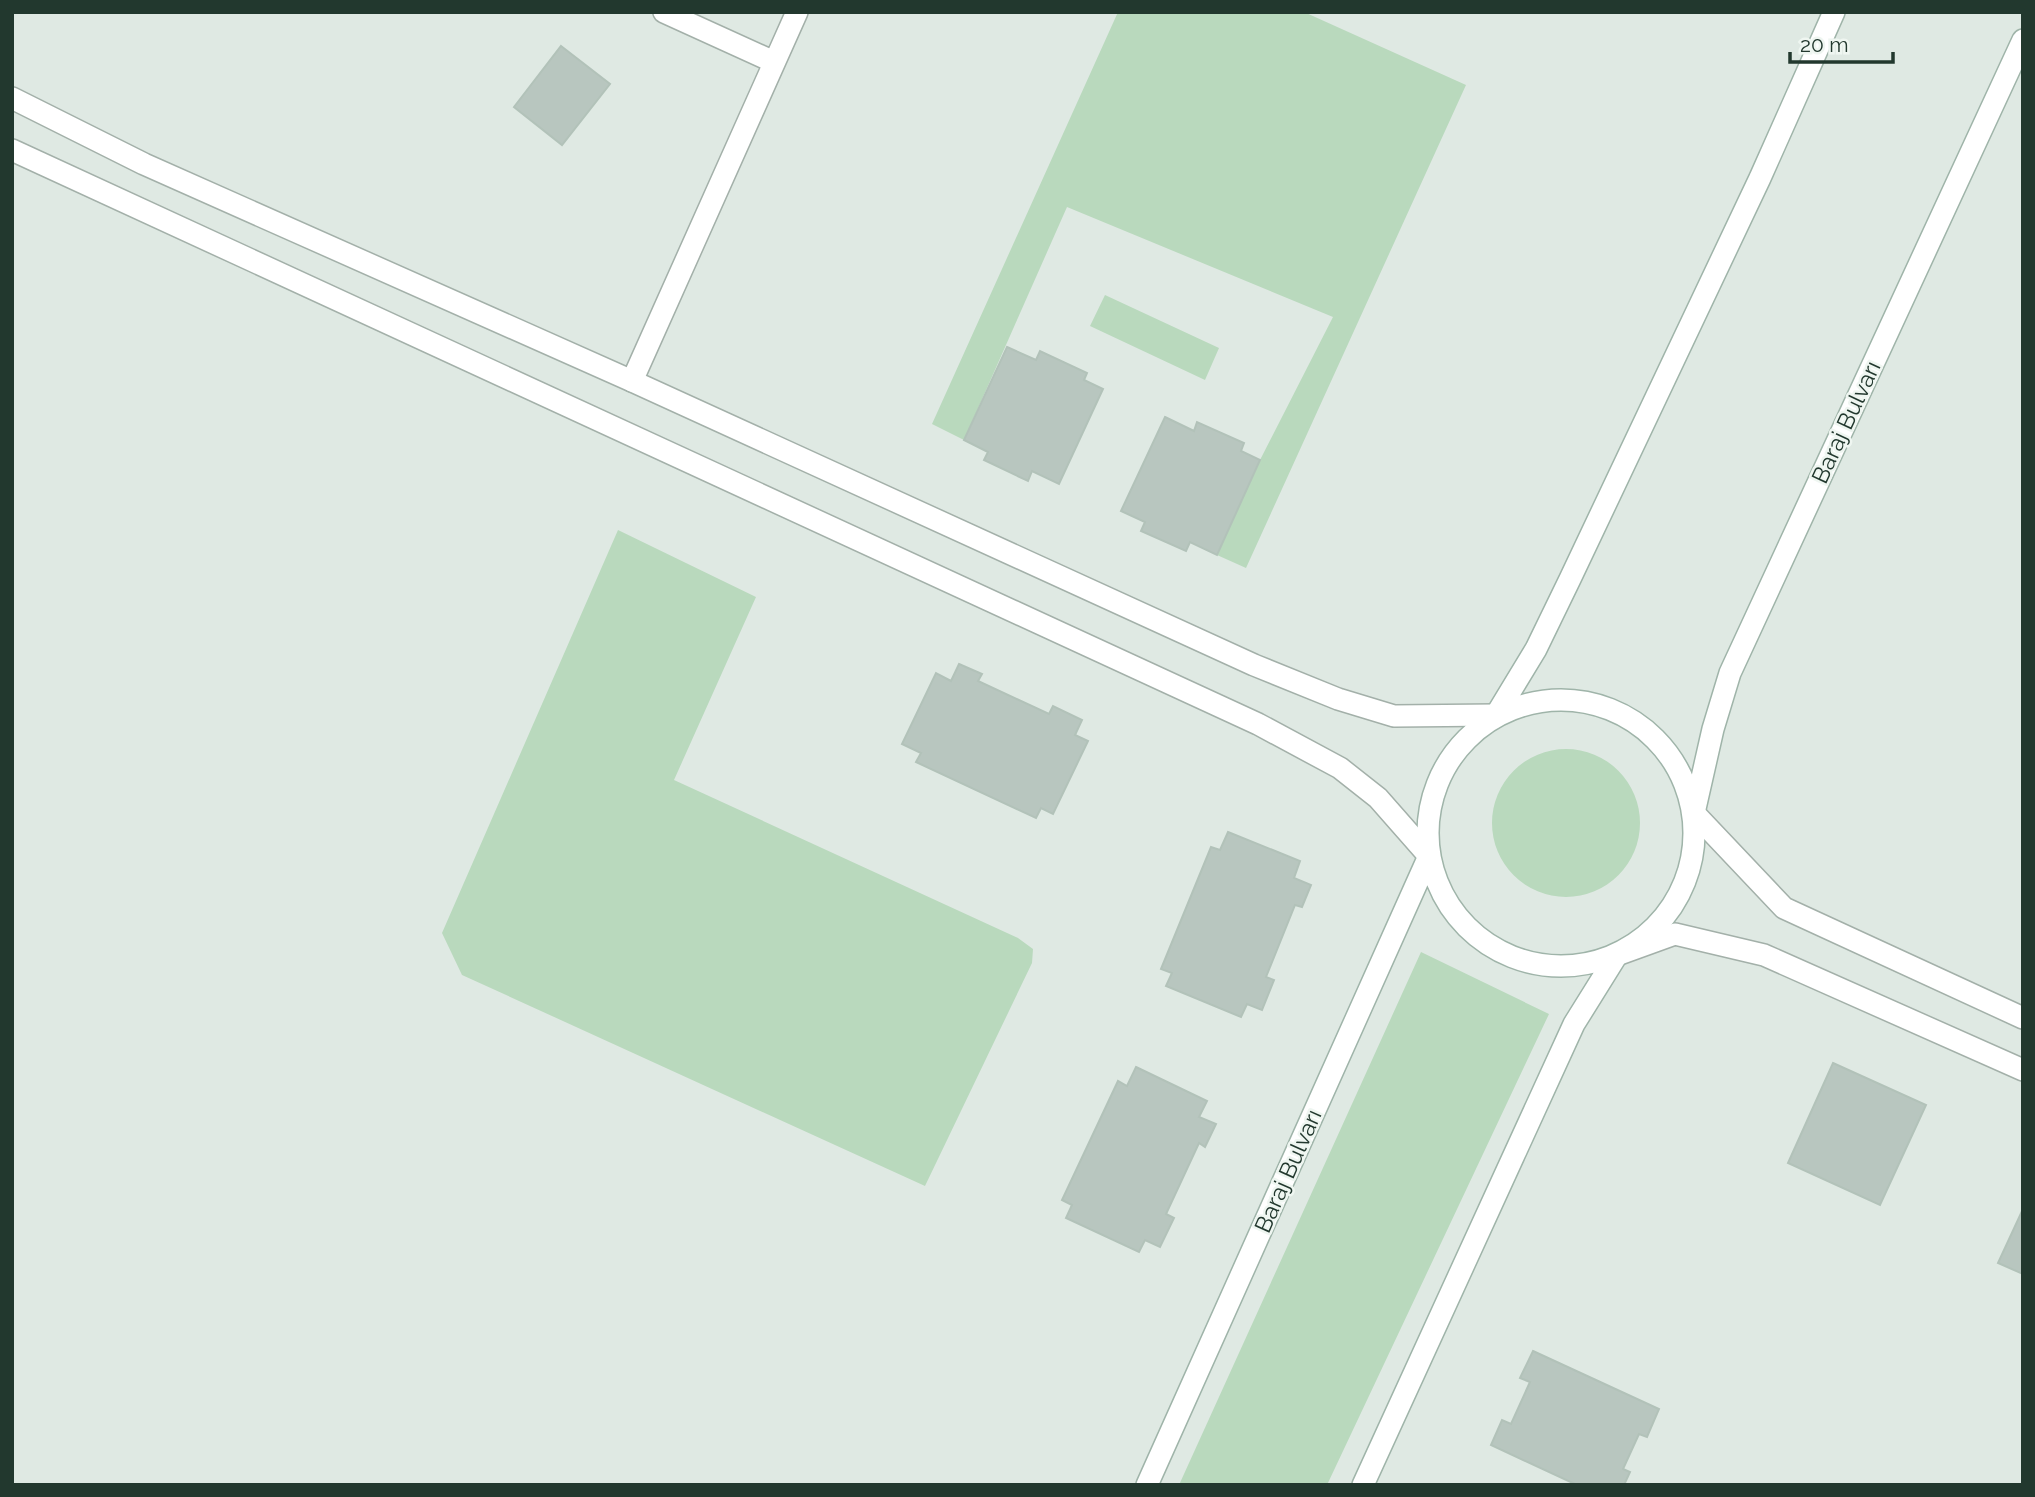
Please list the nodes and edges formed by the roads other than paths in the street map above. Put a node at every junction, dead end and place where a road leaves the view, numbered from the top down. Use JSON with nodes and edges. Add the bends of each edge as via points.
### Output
{"nodes":[{"id":1,"x":664,"y":12,"type":"edge"},
{"id":2,"x":797,"y":12,"type":"edge"},
{"id":3,"x":1834,"y":12,"type":"edge"},
{"id":4,"x":2023,"y":40,"type":"edge"},
{"id":5,"x":774,"y":62,"type":"junction"},
{"id":6,"x":12,"y":98,"type":"edge"},
{"id":7,"x":12,"y":150,"type":"edge"},
{"id":8,"x":632,"y":381,"type":"junction"},
{"id":9,"x":1496,"y":715,"type":"junction"},
{"id":10,"x":1694,"y":813,"type":"junction"},
{"id":11,"x":1429,"y":856,"type":"junction"},
{"id":12,"x":1616,"y":955,"type":"junction"},
{"id":13,"x":2023,"y":1017,"type":"edge"},
{"id":14,"x":2023,"y":1070,"type":"edge"},
{"id":15,"x":1147,"y":1485,"type":"edge"},
{"id":16,"x":1363,"y":1485,"type":"edge"}],
"edges":[{"from":1,"to":5,"type":"street"},
{"from":2,"to":5,"type":"street"},
{"from":3,"to":9,"type":"street","via":[[1564,591]]},
{"from":4,"to":10,"type":"street","name":"Baraj Bulvarı","via":[[1730,673]]},
{"from":5,"to":8,"type":"street"},
{"from":6,"to":8,"type":"street","via":[[144,164]]},
{"from":7,"to":11,"type":"street","via":[[1258,724],[1340,768],[1378,799]]},
{"from":8,"to":9,"type":"street","via":[[1338,699],[1394,716]]},
{"from":9,"to":10,"type":"street","via":[[1537,700],[1580,700],[1621,713],[1656,738],[1681,772]]},
{"from":9,"to":11,"type":"street","via":[[1464,740],[1440,775],[1428,814]]},
{"from":10,"to":12,"type":"street","via":[[1693,857],[1679,898],[1653,931]]},
{"from":10,"to":13,"type":"street","via":[[1784,908]]},
{"from":11,"to":12,"type":"street","via":[[1442,894],[1466,927],[1499,951],[1537,965],[1577,966]]},
{"from":11,"to":15,"type":"street","name":"Baraj Bulvarı"},
{"from":12,"to":14,"type":"street","via":[[1675,934],[1764,955]]},
{"from":12,"to":16,"type":"street","via":[[1574,1024]]}]}
